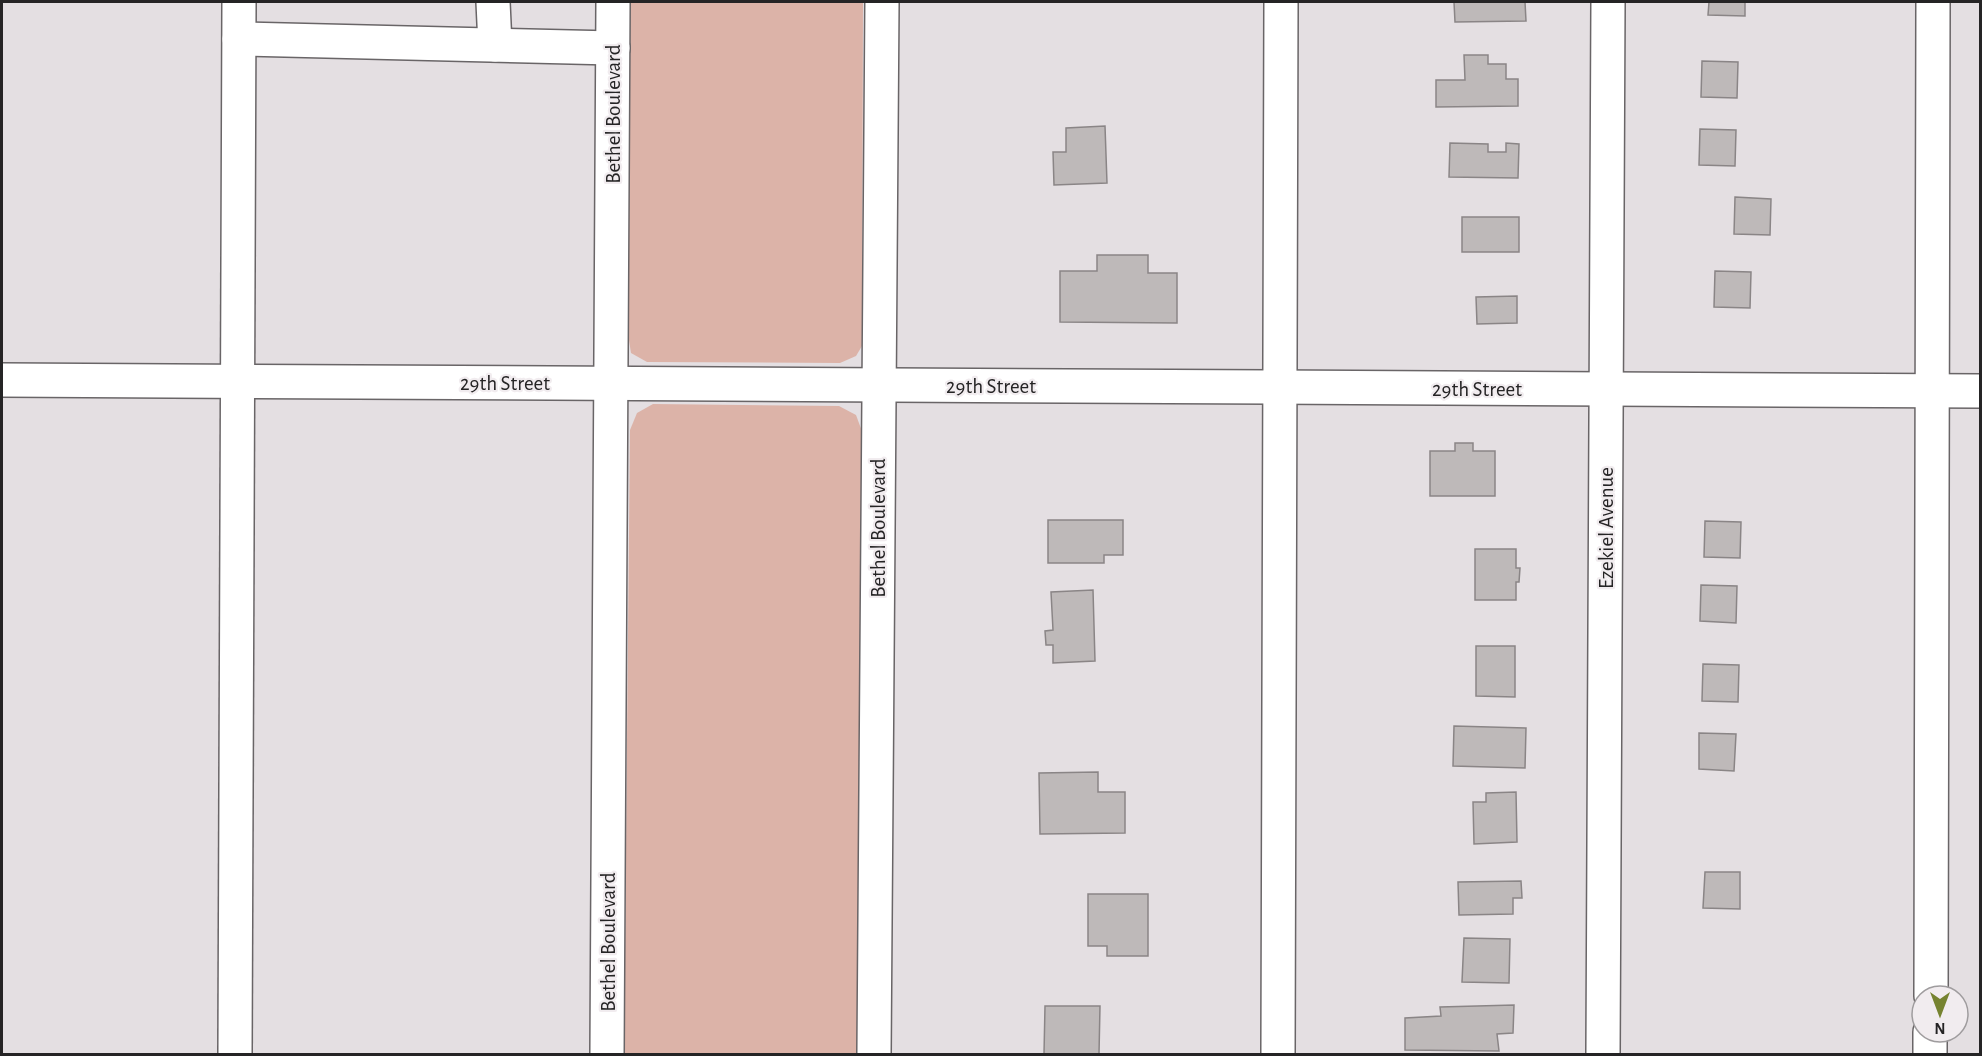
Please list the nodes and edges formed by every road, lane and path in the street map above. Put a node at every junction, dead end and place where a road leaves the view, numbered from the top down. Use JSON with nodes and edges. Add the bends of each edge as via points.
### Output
{"nodes":[{"id":1,"x":239,"y":2,"type":"edge"},
{"id":2,"x":494,"y":2,"type":"edge"},
{"id":3,"x":614,"y":2,"type":"edge"},
{"id":4,"x":882,"y":2,"type":"edge"},
{"id":5,"x":1281,"y":2,"type":"edge"},
{"id":6,"x":1608,"y":2,"type":"edge"},
{"id":7,"x":1933,"y":2,"type":"edge"},
{"id":8,"x":239,"y":39,"type":"junction"},
{"id":9,"x":495,"y":45,"type":"junction"},
{"id":10,"x":613,"y":48,"type":"junction"},
{"id":11,"x":2,"y":380,"type":"edge"},
{"id":12,"x":238,"y":381,"type":"junction"},
{"id":13,"x":611,"y":383,"type":"junction"},
{"id":14,"x":879,"y":385,"type":"junction"},
{"id":15,"x":1280,"y":387,"type":"junction"},
{"id":16,"x":1606,"y":390,"type":"junction"},
{"id":17,"x":1932,"y":391,"type":"junction"},
{"id":18,"x":1980,"y":392,"type":"edge"},
{"id":19,"x":1930,"y":984,"type":"edge"},
{"id":20,"x":235,"y":1054,"type":"edge"},
{"id":21,"x":607,"y":1054,"type":"edge"},
{"id":22,"x":874,"y":1054,"type":"edge"},
{"id":23,"x":1278,"y":1054,"type":"edge"},
{"id":24,"x":1603,"y":1054,"type":"edge"}],
"edges":[{"from":1,"to":8,"type":"street"},
{"from":2,"to":9,"type":"street"},
{"from":3,"to":10,"type":"street","name":"Bethel Boulevard"},
{"from":4,"to":14,"type":"street","name":"Bethel Boulevard"},
{"from":5,"to":15,"type":"street"},
{"from":6,"to":16,"type":"street","name":"Ezekiel Avenue"},
{"from":7,"to":17,"type":"street"},
{"from":8,"to":9,"type":"street"},
{"from":8,"to":12,"type":"street"},
{"from":9,"to":10,"type":"street"},
{"from":10,"to":13,"type":"street","name":"Bethel Boulevard"},
{"from":11,"to":12,"type":"street","name":"29th Street"},
{"from":12,"to":13,"type":"street","name":"29th Street"},
{"from":12,"to":20,"type":"street"},
{"from":13,"to":14,"type":"street","name":"29th Street"},
{"from":13,"to":21,"type":"street","name":"Bethel Boulevard"},
{"from":14,"to":15,"type":"street","name":"29th Street"},
{"from":14,"to":22,"type":"street","name":"Bethel Boulevard"},
{"from":15,"to":16,"type":"street","name":"29th Street"},
{"from":15,"to":23,"type":"street"},
{"from":16,"to":17,"type":"street","name":"29th Street"},
{"from":16,"to":24,"type":"street","name":"Ezekiel Avenue"},
{"from":17,"to":18,"type":"street","name":"29th Street"},
{"from":17,"to":19,"type":"street"}]}
